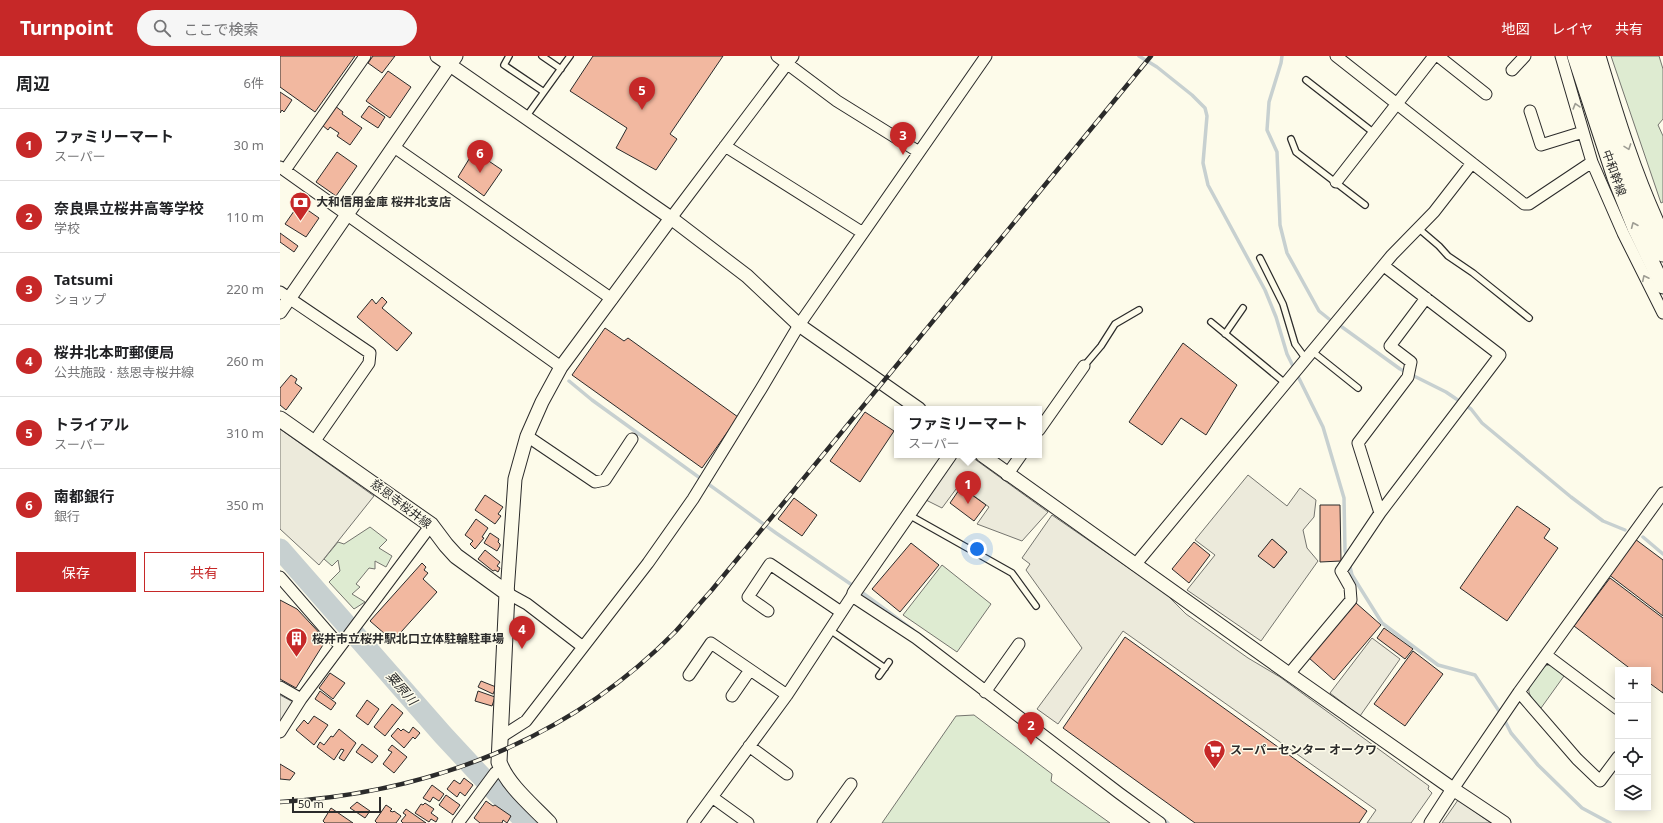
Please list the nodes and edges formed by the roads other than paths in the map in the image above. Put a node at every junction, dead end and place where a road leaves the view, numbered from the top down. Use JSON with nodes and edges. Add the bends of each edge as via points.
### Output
{"nodes":[{"id":1,"x":365,"y":56,"type":"edge"},
{"id":2,"x":437,"y":56,"type":"edge"},
{"id":3,"x":509,"y":56,"type":"edge"},
{"id":4,"x":542,"y":56,"type":"edge"},
{"id":5,"x":570,"y":56,"type":"edge"},
{"id":6,"x":777,"y":56,"type":"edge"},
{"id":7,"x":986,"y":56,"type":"edge"},
{"id":8,"x":1336,"y":56,"type":"edge"},
{"id":9,"x":1434,"y":56,"type":"edge"},
{"id":10,"x":1438,"y":56,"type":"edge"},
{"id":11,"x":1525,"y":56,"type":"edge"},
{"id":12,"x":1561,"y":56,"type":"edge"},
{"id":13,"x":1575,"y":56,"type":"edge"},
{"id":14,"x":1589,"y":56,"type":"edge"},
{"id":15,"x":1600,"y":56,"type":"edge"},
{"id":16,"x":453,"y":60,"type":"edge"},
{"id":17,"x":789,"y":60,"type":"edge"},
{"id":18,"x":1348,"y":60,"type":"edge"},
{"id":19,"x":560,"y":69,"type":"junction"},
{"id":20,"x":1512,"y":70,"type":"dead end"},
{"id":21,"x":1306,"y":80,"type":"dead end"},
{"id":22,"x":544,"y":92,"type":"junction"},
{"id":23,"x":1486,"y":94,"type":"dead end"},
{"id":24,"x":1397,"y":104,"type":"junction"},
{"id":25,"x":1530,"y":111,"type":"dead end"},
{"id":26,"x":526,"y":117,"type":"junction"},
{"id":27,"x":1584,"y":132,"type":"junction"},
{"id":28,"x":1374,"y":133,"type":"junction"},
{"id":29,"x":1291,"y":139,"type":"dead end"},
{"id":30,"x":725,"y":146,"type":"junction"},
{"id":31,"x":394,"y":147,"type":"junction"},
{"id":32,"x":918,"y":152,"type":"junction"},
{"id":33,"x":1592,"y":162,"type":"junction"},
{"id":34,"x":1472,"y":163,"type":"junction"},
{"id":35,"x":282,"y":169,"type":"edge"},
{"id":36,"x":1336,"y":182,"type":"junction"},
{"id":37,"x":1365,"y":205,"type":"dead end"},
{"id":38,"x":347,"y":215,"type":"junction"},
{"id":39,"x":671,"y":218,"type":"junction"},
{"id":40,"x":1417,"y":228,"type":"junction"},
{"id":41,"x":1663,"y":232,"type":"edge"},
{"id":42,"x":863,"y":233,"type":"junction"},
{"id":43,"x":1663,"y":254,"type":"edge"},
{"id":44,"x":1260,"y":258,"type":"dead end"},
{"id":45,"x":1384,"y":266,"type":"junction"},
{"id":46,"x":1663,"y":286,"type":"edge"},
{"id":47,"x":285,"y":295,"type":"edge"},
{"id":48,"x":1426,"y":298,"type":"junction"},
{"id":49,"x":612,"y":299,"type":"junction"},
{"id":50,"x":1243,"y":308,"type":"dead end"},
{"id":51,"x":1139,"y":310,"type":"dead end"},
{"id":52,"x":280,"y":312,"type":"edge"},
{"id":53,"x":1663,"y":313,"type":"edge"},
{"id":54,"x":1529,"y":318,"type":"dead end"},
{"id":55,"x":1211,"y":322,"type":"dead end"},
{"id":56,"x":799,"y":325,"type":"junction"},
{"id":57,"x":1225,"y":334,"type":"junction"},
{"id":58,"x":1309,"y":356,"type":"junction"},
{"id":59,"x":1084,"y":366,"type":"joint"},
{"id":60,"x":561,"y":368,"type":"junction"},
{"id":61,"x":1285,"y":383,"type":"junction"},
{"id":62,"x":1358,"y":388,"type":"dead end"},
{"id":63,"x":914,"y":406,"type":"edge"},
{"id":64,"x":280,"y":419,"type":"edge"},
{"id":65,"x":1042,"y":426,"type":"edge"},
{"id":66,"x":527,"y":436,"type":"junction"},
{"id":67,"x":632,"y":439,"type":"dead end"},
{"id":68,"x":314,"y":442,"type":"junction"},
{"id":69,"x":948,"y":458,"type":"edge"},
{"id":70,"x":986,"y":458,"type":"edge"},
{"id":71,"x":1019,"y":458,"type":"edge"},
{"id":72,"x":1008,"y":475,"type":"junction"},
{"id":73,"x":1663,"y":493,"type":"edge"},
{"id":74,"x":1380,"y":513,"type":"junction"},
{"id":75,"x":908,"y":515,"type":"junction"},
{"id":76,"x":431,"y":525,"type":"junction"},
{"id":77,"x":1135,"y":565,"type":"junction"},
{"id":78,"x":280,"y":577,"type":"edge"},
{"id":79,"x":856,"y":591,"type":"junction"},
{"id":80,"x":507,"y":593,"type":"junction"},
{"id":81,"x":1036,"y":606,"type":"dead end"},
{"id":82,"x":768,"y":611,"type":"dead end"},
{"id":83,"x":841,"y":612,"type":"junction"},
{"id":84,"x":830,"y":630,"type":"junction"},
{"id":85,"x":343,"y":642,"type":"junction"},
{"id":86,"x":1019,"y":644,"type":"dead end"},
{"id":87,"x":583,"y":647,"type":"junction"},
{"id":88,"x":1546,"y":655,"type":"junction"},
{"id":89,"x":889,"y":662,"type":"dead end"},
{"id":90,"x":885,"y":668,"type":"junction"},
{"id":91,"x":750,"y":670,"type":"junction"},
{"id":92,"x":1289,"y":674,"type":"junction"},
{"id":93,"x":689,"y":675,"type":"dead end"},
{"id":94,"x":879,"y":676,"type":"dead end"},
{"id":95,"x":280,"y":687,"type":"edge"},
{"id":96,"x":988,"y":688,"type":"junction"},
{"id":97,"x":1519,"y":692,"type":"junction"},
{"id":98,"x":786,"y":695,"type":"junction"},
{"id":99,"x":732,"y":696,"type":"dead end"},
{"id":100,"x":300,"y":699,"type":"junction"},
{"id":101,"x":1615,"y":707,"type":"edge"},
{"id":102,"x":280,"y":732,"type":"edge"},
{"id":103,"x":501,"y":737,"type":"junction"},
{"id":104,"x":749,"y":746,"type":"junction"},
{"id":105,"x":1615,"y":761,"type":"edge"},
{"id":106,"x":498,"y":771,"type":"junction"},
{"id":107,"x":787,"y":774,"type":"dead end"},
{"id":108,"x":851,"y":784,"type":"dead end"},
{"id":109,"x":1453,"y":789,"type":"junction"},
{"id":110,"x":712,"y":797,"type":"junction"},
{"id":111,"x":458,"y":823,"type":"edge"},
{"id":112,"x":549,"y":823,"type":"edge"},
{"id":113,"x":692,"y":823,"type":"edge"},
{"id":114,"x":748,"y":823,"type":"edge"},
{"id":115,"x":823,"y":823,"type":"edge"},
{"id":116,"x":1160,"y":823,"type":"edge"},
{"id":117,"x":1431,"y":823,"type":"edge"},
{"id":118,"x":1504,"y":823,"type":"edge"}],
"edges":[{"from":1,"to":35,"type":"street"},
{"from":2,"to":16,"type":"street"},
{"from":3,"to":22,"type":"lane","via":[[504,64]]},
{"from":4,"to":19,"type":"lane"},
{"from":5,"to":19,"type":"lane"},
{"from":6,"to":17,"type":"street"},
{"from":7,"to":32,"type":"street"},
{"from":8,"to":18,"type":"street"},
{"from":9,"to":24,"type":"street"},
{"from":10,"to":23,"type":"street"},
{"from":11,"to":20,"type":"street"},
{"from":27,"to":12,"type":"street","one_way":true},
{"from":46,"to":13,"type":"main road","name":"中和幹線","one_way":true,"via":[[1635,228],[1615,178]]},
{"from":14,"to":43,"type":"main road","name":"中和幹線","via":[[1626,169]]},
{"from":15,"to":41,"type":"street","one_way":true,"via":[[1645,194]]},
{"from":16,"to":26,"type":"street"},
{"from":16,"to":31,"type":"street"},
{"from":17,"to":30,"type":"street"},
{"from":17,"to":32,"type":"street","via":[[838,101]]},
{"from":18,"to":24,"type":"street"},
{"from":19,"to":22,"type":"lane"},
{"from":21,"to":28,"type":"lane"},
{"from":22,"to":26,"type":"lane"},
{"from":24,"to":28,"type":"street"},
{"from":24,"to":34,"type":"street"},
{"from":25,"to":27,"type":"street","via":[[1541,145]]},
{"from":26,"to":39,"type":"street"},
{"from":27,"to":33,"type":"street"},
{"from":28,"to":36,"type":"street"},
{"from":29,"to":36,"type":"lane","via":[[1296,152]]},
{"from":30,"to":39,"type":"street"},
{"from":30,"to":42,"type":"street"},
{"from":31,"to":38,"type":"street"},
{"from":31,"to":49,"type":"street"},
{"from":32,"to":42,"type":"street"},
{"from":33,"to":34,"type":"street","via":[[1529,204],[1524,204]]},
{"from":53,"to":33,"type":"street","one_way":true,"via":[[1623,233]]},
{"from":34,"to":40,"type":"street","via":[[1434,212]]},
{"from":35,"to":38,"type":"street"},
{"from":36,"to":37,"type":"lane"},
{"from":38,"to":47,"type":"street"},
{"from":38,"to":60,"type":"street"},
{"from":39,"to":49,"type":"street"},
{"from":39,"to":56,"type":"street","via":[[747,276]]},
{"from":40,"to":45,"type":"street"},
{"from":40,"to":54,"type":"lane","via":[[1448,256]]},
{"from":42,"to":56,"type":"street"},
{"from":44,"to":58,"type":"lane","via":[[1283,304],[1294,344]]},
{"from":45,"to":48,"type":"street"},
{"from":45,"to":58,"type":"street"},
{"from":47,"to":52,"type":"street"},
{"from":47,"to":68,"type":"street","via":[[370,353],[369,363]]},
{"from":48,"to":74,"type":"street","via":[[1390,346],[1411,362],[1409,373],[1358,443]]},
{"from":48,"to":74,"type":"street","via":[[1500,355]]},
{"from":49,"to":60,"type":"street"},
{"from":50,"to":57,"type":"lane"},
{"from":51,"to":59,"type":"lane","via":[[1115,324]]},
{"from":55,"to":57,"type":"lane"},
{"from":56,"to":63,"type":"street"},
{"from":56,"to":87,"type":"street","via":[[707,478],[648,563]]},
{"from":57,"to":61,"type":"lane"},
{"from":58,"to":61,"type":"street"},
{"from":58,"to":62,"type":"lane"},
{"from":59,"to":65,"type":"street"},
{"from":60,"to":66,"type":"street"},
{"from":61,"to":77,"type":"street"},
{"from":64,"to":68,"type":"main road","name":"慈恩寺桜井線"},
{"from":66,"to":67,"type":"street","via":[[595,482],[605,480]]},
{"from":66,"to":80,"type":"street","via":[[515,479]]},
{"from":68,"to":76,"type":"main road","name":"慈恩寺桜井線"},
{"from":69,"to":75,"type":"street"},
{"from":70,"to":72,"type":"street"},
{"from":71,"to":72,"type":"street"},
{"from":72,"to":77,"type":"street"},
{"from":73,"to":88,"type":"street"},
{"from":74,"to":92,"type":"street","via":[[1340,571],[1350,587],[1350,600]]},
{"from":75,"to":79,"type":"street"},
{"from":75,"to":81,"type":"lane","via":[[1012,573]]},
{"from":76,"to":80,"type":"main road","name":"慈恩寺桜井線","via":[[456,556]]},
{"from":76,"to":85,"type":"street"},
{"from":77,"to":92,"type":"street"},
{"from":78,"to":85,"type":"street"},
{"from":79,"to":83,"type":"street"},
{"from":79,"to":96,"type":"street","via":[[916,638]]},
{"from":80,"to":87,"type":"street","via":[[527,604]]},
{"from":80,"to":103,"type":"main road"},
{"from":82,"to":83,"type":"street","via":[[748,597],[770,564]]},
{"from":83,"to":84,"type":"street"},
{"from":84,"to":90,"type":"lane"},
{"from":84,"to":98,"type":"street"},
{"from":85,"to":100,"type":"street"},
{"from":86,"to":96,"type":"street"},
{"from":87,"to":103,"type":"street","via":[[526,721]]},
{"from":88,"to":97,"type":"street"},
{"from":88,"to":101,"type":"street"},
{"from":89,"to":90,"type":"lane"},
{"from":90,"to":94,"type":"lane"},
{"from":91,"to":93,"type":"street","via":[[711,644]]},
{"from":91,"to":98,"type":"street"},
{"from":91,"to":99,"type":"street"},
{"from":92,"to":109,"type":"street"},
{"from":95,"to":100,"type":"street"},
{"from":96,"to":116,"type":"street"},
{"from":97,"to":105,"type":"street","via":[[1577,759],[1600,780]]},
{"from":97,"to":109,"type":"street"},
{"from":98,"to":104,"type":"street"},
{"from":100,"to":102,"type":"street"},
{"from":103,"to":106,"type":"main road"},
{"from":104,"to":107,"type":"street"},
{"from":104,"to":110,"type":"street"},
{"from":106,"to":111,"type":"street"},
{"from":106,"to":112,"type":"main road"},
{"from":108,"to":115,"type":"street"},
{"from":109,"to":117,"type":"street"},
{"from":109,"to":118,"type":"street"},
{"from":110,"to":113,"type":"street"},
{"from":110,"to":114,"type":"street"}]}
